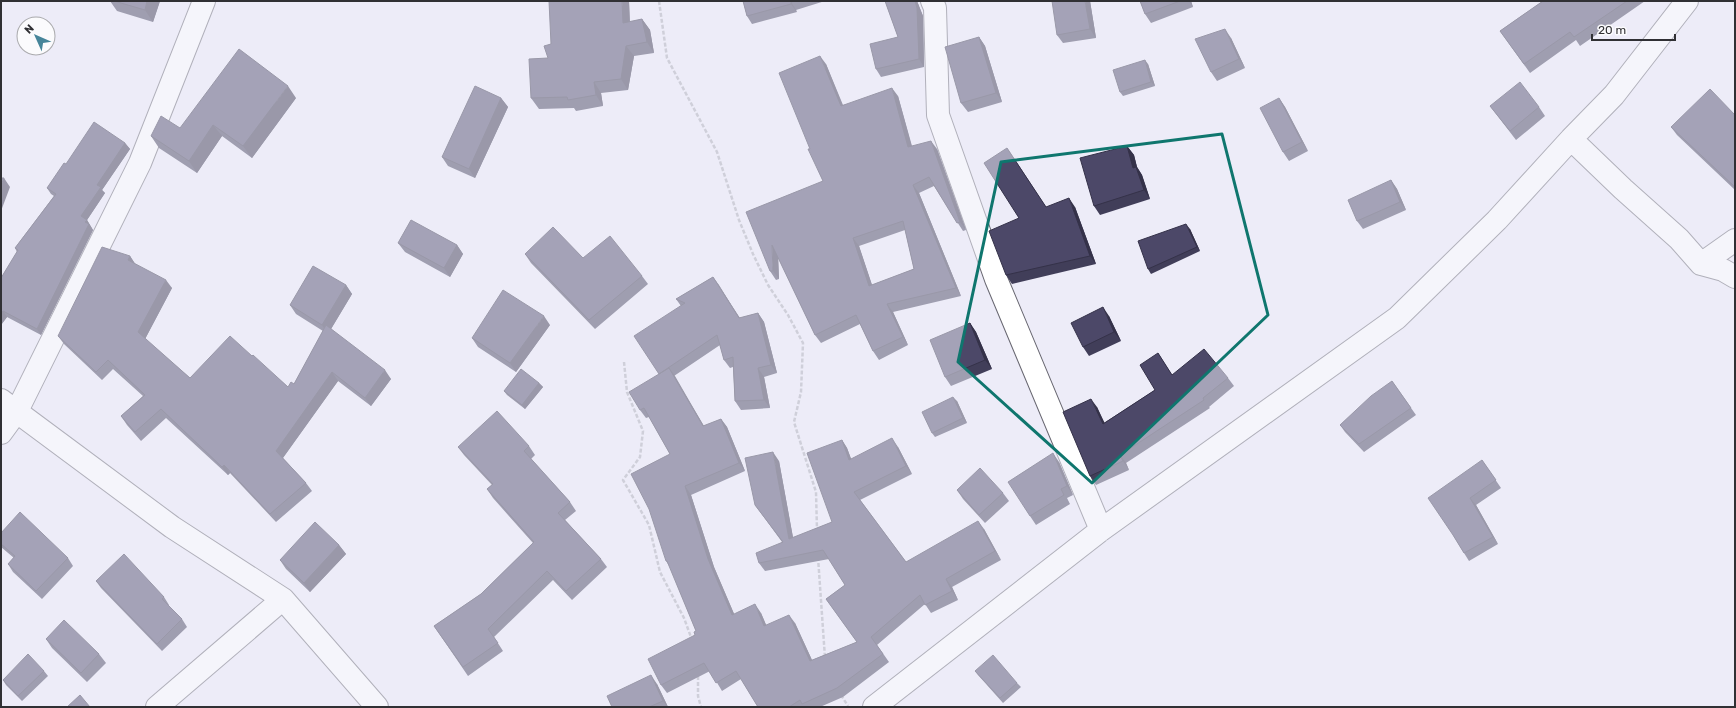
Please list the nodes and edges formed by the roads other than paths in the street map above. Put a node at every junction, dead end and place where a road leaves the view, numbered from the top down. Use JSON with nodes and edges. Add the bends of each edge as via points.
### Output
{"nodes":[{"id":1,"x":204,"y":1,"type":"edge"},
{"id":2,"x":932,"y":1,"type":"edge"},
{"id":3,"x":1687,"y":1,"type":"edge"},
{"id":4,"x":1571,"y":139,"type":"junction"},
{"id":5,"x":1735,"y":240,"type":"edge"},
{"id":6,"x":1701,"y":264,"type":"junction"},
{"id":7,"x":1735,"y":277,"type":"edge"},
{"id":8,"x":9,"y":406,"type":"edge"},
{"id":9,"x":1,"y":433,"type":"edge"},
{"id":10,"x":1101,"y":530,"type":"junction"},
{"id":11,"x":283,"y":599,"type":"junction"},
{"id":12,"x":157,"y":707,"type":"edge"},
{"id":13,"x":378,"y":707,"type":"edge"},
{"id":14,"x":874,"y":707,"type":"edge"}],
"edges":[{"from":1,"to":8,"type":"street","via":[[140,163]]},
{"from":2,"to":10,"type":"street","via":[[935,15],[938,115],[996,279]]},
{"from":3,"to":4,"type":"street","via":[[1614,96]]},
{"from":4,"to":6,"type":"street","via":[[1680,239]]},
{"from":4,"to":10,"type":"street","via":[[1497,220],[1397,318]]},
{"from":5,"to":6,"type":"street"},
{"from":6,"to":7,"type":"street","via":[[1723,270]]},
{"from":8,"to":9,"type":"street"},
{"from":8,"to":11,"type":"street","via":[[172,527]]},
{"from":10,"to":14,"type":"street"},
{"from":11,"to":12,"type":"street"},
{"from":11,"to":13,"type":"street"}]}
